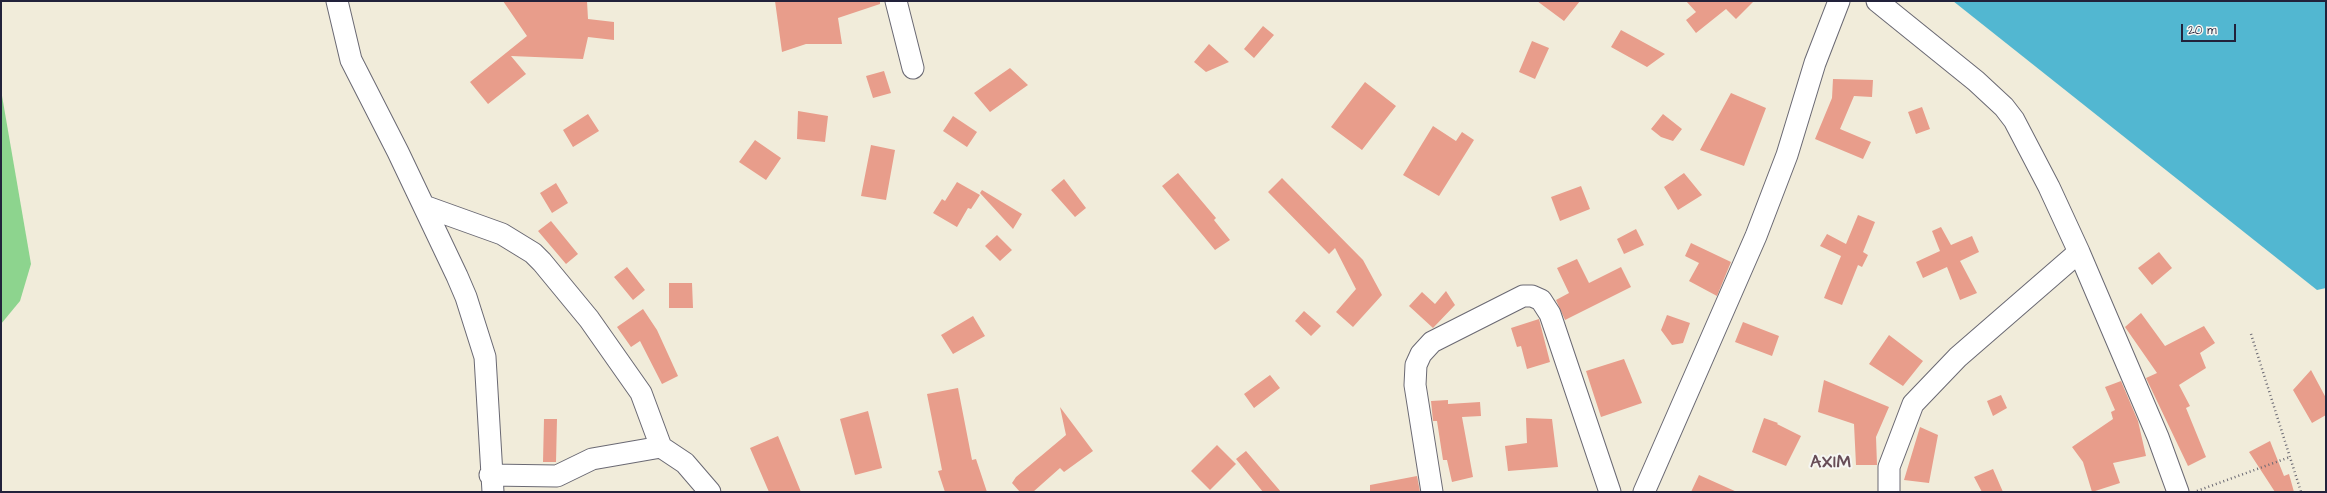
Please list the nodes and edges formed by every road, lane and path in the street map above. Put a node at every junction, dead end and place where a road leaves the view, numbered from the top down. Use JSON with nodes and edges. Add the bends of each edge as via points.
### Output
{"nodes":[{"id":1,"x":337,"y":1,"type":"edge"},
{"id":2,"x":896,"y":1,"type":"edge"},
{"id":3,"x":1839,"y":1,"type":"edge"},
{"id":4,"x":1877,"y":1,"type":"edge"},
{"id":5,"x":913,"y":68,"type":"dead end"},
{"id":6,"x":424,"y":206,"type":"junction"},
{"id":7,"x":2079,"y":252,"type":"junction"},
{"id":8,"x":2251,"y":334,"type":"dead end"},
{"id":9,"x":660,"y":447,"type":"junction"},
{"id":10,"x":2290,"y":457,"type":"junction"},
{"id":11,"x":492,"y":484,"type":"edge"},
{"id":12,"x":710,"y":492,"type":"edge"},
{"id":13,"x":1432,"y":492,"type":"edge"},
{"id":14,"x":1610,"y":492,"type":"edge"},
{"id":15,"x":1644,"y":492,"type":"edge"},
{"id":16,"x":1889,"y":492,"type":"edge"},
{"id":17,"x":2178,"y":492,"type":"edge"},
{"id":18,"x":2195,"y":492,"type":"edge"},
{"id":19,"x":2301,"y":492,"type":"edge"}],
"edges":[{"from":1,"to":6,"type":"street","via":[[350,60]]},
{"from":2,"to":5,"type":"street"},
{"from":3,"to":15,"type":"street","via":[[1815,63],[1787,155],[1756,236]]},
{"from":4,"to":7,"type":"street","via":[[1976,81],[2004,107],[2029,146]]},
{"from":6,"to":9,"type":"street","via":[[502,234],[533,253],[542,262],[589,319],[641,393]]},
{"from":6,"to":11,"type":"street","via":[[466,297],[485,357]]},
{"from":7,"to":16,"type":"street","via":[[1958,356],[1913,404],[1889,467]]},
{"from":7,"to":17,"type":"street","via":[[2158,437]]},
{"from":8,"to":10,"type":"path"},
{"from":9,"to":11,"type":"street","via":[[592,459],[557,476]]},
{"from":9,"to":12,"type":"street","via":[[684,463]]},
{"from":10,"to":18,"type":"path"},
{"from":10,"to":19,"type":"path"},
{"from":13,"to":14,"type":"street","via":[[1415,385],[1416,365],[1432,342],[1523,296],[1532,296],[1541,300],[1550,314]]}]}
